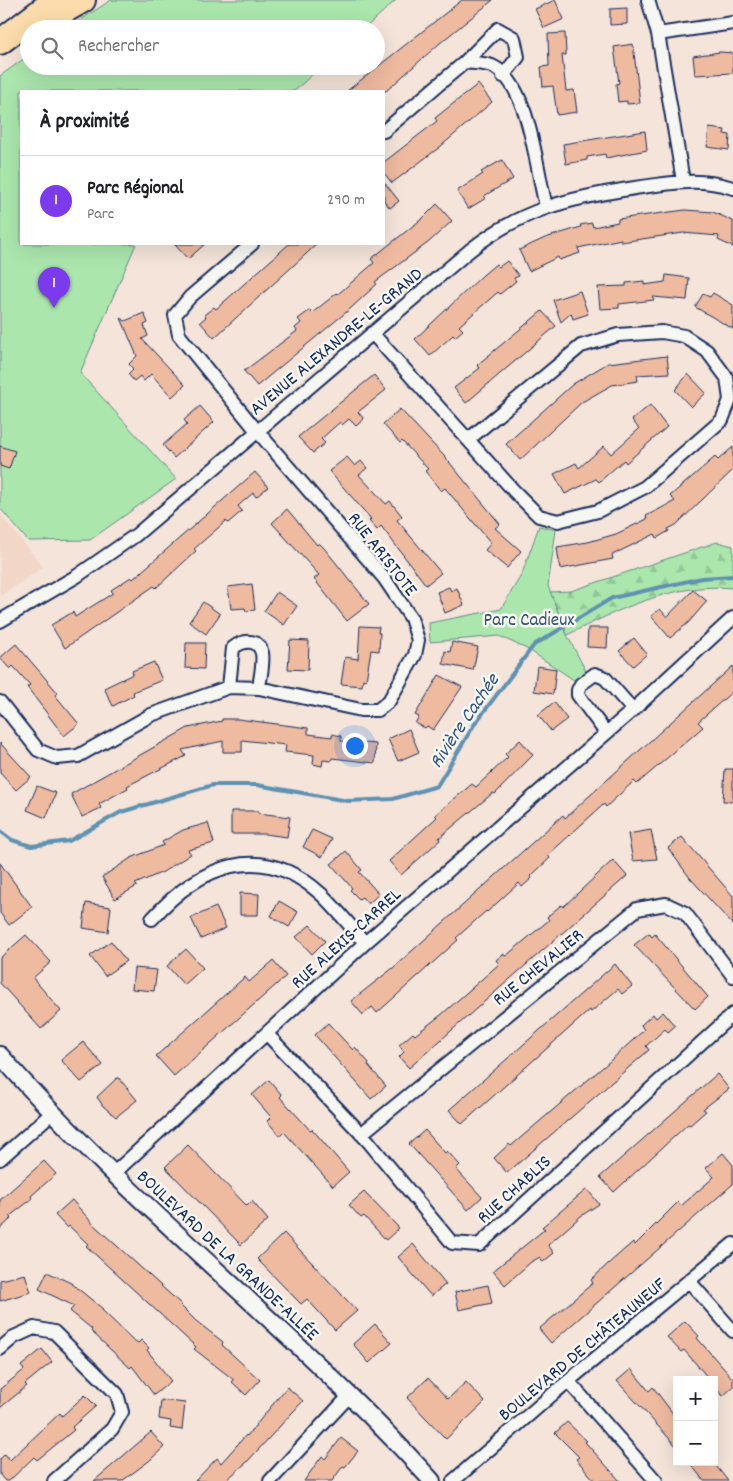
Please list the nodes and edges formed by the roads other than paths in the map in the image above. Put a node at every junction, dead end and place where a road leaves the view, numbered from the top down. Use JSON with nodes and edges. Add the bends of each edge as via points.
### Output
{"nodes":[{"id":1,"x":55,"y":0,"type":"edge"},
{"id":2,"x":83,"y":0,"type":"edge"},
{"id":3,"x":648,"y":0,"type":"edge"},
{"id":4,"x":29,"y":20,"type":"edge"},
{"id":5,"x":49,"y":20,"type":"edge"},
{"id":6,"x":733,"y":23,"type":"edge"},
{"id":7,"x":20,"y":27,"type":"edge"},
{"id":8,"x":658,"y":34,"type":"junction"},
{"id":9,"x":20,"y":36,"type":"edge"},
{"id":10,"x":0,"y":42,"type":"edge"},
{"id":11,"x":0,"y":48,"type":"edge"},
{"id":12,"x":465,"y":62,"type":"junction"},
{"id":13,"x":504,"y":76,"type":"junction"},
{"id":14,"x":385,"y":130,"type":"edge"},
{"id":15,"x":683,"y":181,"type":"junction"},
{"id":16,"x":733,"y":188,"type":"edge"},
{"id":17,"x":546,"y":206,"type":"junction"},
{"id":18,"x":251,"y":245,"type":"edge"},
{"id":19,"x":372,"y":333,"type":"junction"},
{"id":20,"x":258,"y":431,"type":"junction"},
{"id":21,"x":469,"y":439,"type":"junction"},
{"id":22,"x":733,"y":618,"type":"edge"},
{"id":23,"x":0,"y":620,"type":"edge"},
{"id":24,"x":229,"y":687,"type":"junction"},
{"id":25,"x":259,"y":688,"type":"junction"},
{"id":26,"x":0,"y":702,"type":"edge"},
{"id":27,"x":634,"y":710,"type":"junction"},
{"id":28,"x":606,"y":733,"type":"junction"},
{"id":29,"x":152,"y":920,"type":"dead end"},
{"id":30,"x":365,"y":943,"type":"junction"},
{"id":31,"x":733,"y":976,"type":"edge"},
{"id":32,"x":733,"y":1014,"type":"edge"},
{"id":33,"x":267,"y":1034,"type":"junction"},
{"id":34,"x":0,"y":1055,"type":"edge"},
{"id":35,"x":52,"y":1113,"type":"junction"},
{"id":36,"x":361,"y":1134,"type":"junction"},
{"id":37,"x":0,"y":1159,"type":"edge"},
{"id":38,"x":113,"y":1174,"type":"junction"},
{"id":39,"x":733,"y":1244,"type":"edge"},
{"id":40,"x":689,"y":1281,"type":"junction"},
{"id":41,"x":733,"y":1331,"type":"edge"},
{"id":42,"x":0,"y":1349,"type":"edge"},
{"id":43,"x":568,"y":1382,"type":"junction"},
{"id":44,"x":351,"y":1394,"type":"junction"},
{"id":45,"x":54,"y":1481,"type":"edge"},
{"id":46,"x":270,"y":1481,"type":"edge"},
{"id":47,"x":432,"y":1481,"type":"edge"},
{"id":48,"x":453,"y":1481,"type":"edge"},
{"id":49,"x":656,"y":1481,"type":"edge"}],
"edges":[{"from":1,"to":4,"type":"highway"},
{"from":2,"to":5,"type":"highway"},
{"from":3,"to":8,"type":"street"},
{"from":6,"to":8,"type":"street"},
{"from":7,"to":10,"type":"highway"},
{"from":8,"to":15,"type":"street"},
{"from":9,"to":11,"type":"highway"},
{"from":12,"to":13,"type":"street","via":[[492,66]]},
{"from":12,"to":13,"type":"street","via":[[498,29],[514,38],[518,57]]},
{"from":12,"to":14,"type":"street"},
{"from":13,"to":17,"type":"street","via":[[510,82],[530,126]]},
{"from":15,"to":16,"type":"street","name":"AVENUE ALEXANDRE-LE-GRAND","via":[[712,182]]},
{"from":15,"to":17,"type":"street","name":"AVENUE ALEXANDRE-LE-GRAND","via":[[578,197]]},
{"from":17,"to":19,"type":"street","name":"AVENUE ALEXANDRE-LE-GRAND","via":[[486,237]]},
{"from":18,"to":20,"type":"street","name":"RUE ARISTOTE","via":[[175,314],[178,334]]},
{"from":19,"to":20,"type":"street","name":"AVENUE ALEXANDRE-LE-GRAND"},
{"from":19,"to":21,"type":"street"},
{"from":20,"to":23,"type":"street","name":"AVENUE ALEXANDRE-LE-GRAND","via":[[118,549]]},
{"from":20,"to":25,"type":"street","name":"RUE ARISTOTE","via":[[384,578],[411,618],[418,640],[415,655],[389,701],[378,710],[361,710]]},
{"from":21,"to":21,"type":"street","via":[[539,516],[558,521],[598,511],[645,486],[722,420],[730,400],[727,378],[707,351],[684,336],[662,332],[618,335],[581,346]]},
{"from":22,"to":27,"type":"street","name":"RUE ALEXIS-CARREL"},
{"from":24,"to":25,"type":"street","name":"RUE ARISTOTE"},
{"from":24,"to":25,"type":"street","via":[[233,648],[241,642],[249,642],[257,645],[262,653]]},
{"from":24,"to":26,"type":"street","name":"RUE ARISTOTE","via":[[151,715],[78,756],[56,758],[38,750]]},
{"from":27,"to":28,"type":"street","name":"RUE ALEXIS-CARREL"},
{"from":27,"to":28,"type":"street","via":[[605,678],[595,674],[586,680],[578,695]]},
{"from":28,"to":30,"type":"street","name":"RUE ALEXIS-CARREL"},
{"from":29,"to":30,"type":"street","via":[[170,898],[216,870],[261,863],[290,872],[321,894]]},
{"from":30,"to":33,"type":"street","name":"RUE ALEXIS-CARREL"},
{"from":31,"to":36,"type":"street","name":"RUE CHEVALIER","via":[[685,913],[666,904],[637,909]]},
{"from":32,"to":36,"type":"street","name":"RUE CHABLIS","via":[[479,1245],[452,1243]]},
{"from":33,"to":36,"type":"street","name":"RUE CHABLIS"},
{"from":33,"to":38,"type":"street","name":"RUE ALEXIS-CARREL"},
{"from":34,"to":35,"type":"street","name":"BOULEVARD DE LA GRANDE-ALLÉE"},
{"from":35,"to":37,"type":"street"},
{"from":35,"to":38,"type":"street","name":"BOULEVARD DE LA GRANDE-ALLÉE"},
{"from":38,"to":44,"type":"street","name":"BOULEVARD DE LA GRANDE-ALLÉE"},
{"from":39,"to":40,"type":"street","name":"BOULEVARD DE CHÂTEAUNEUF"},
{"from":40,"to":41,"type":"street"},
{"from":40,"to":43,"type":"street","name":"BOULEVARD DE CHÂTEAUNEUF"},
{"from":42,"to":45,"type":"street","via":[[14,1337],[34,1328],[54,1332],[117,1394],[122,1412],[112,1429]]},
{"from":43,"to":48,"type":"street","name":"BOULEVARD DE CHÂTEAUNEUF"},
{"from":43,"to":49,"type":"street"},
{"from":44,"to":46,"type":"street"},
{"from":44,"to":47,"type":"street","name":"BOULEVARD DE LA GRANDE-ALLÉE"}]}
